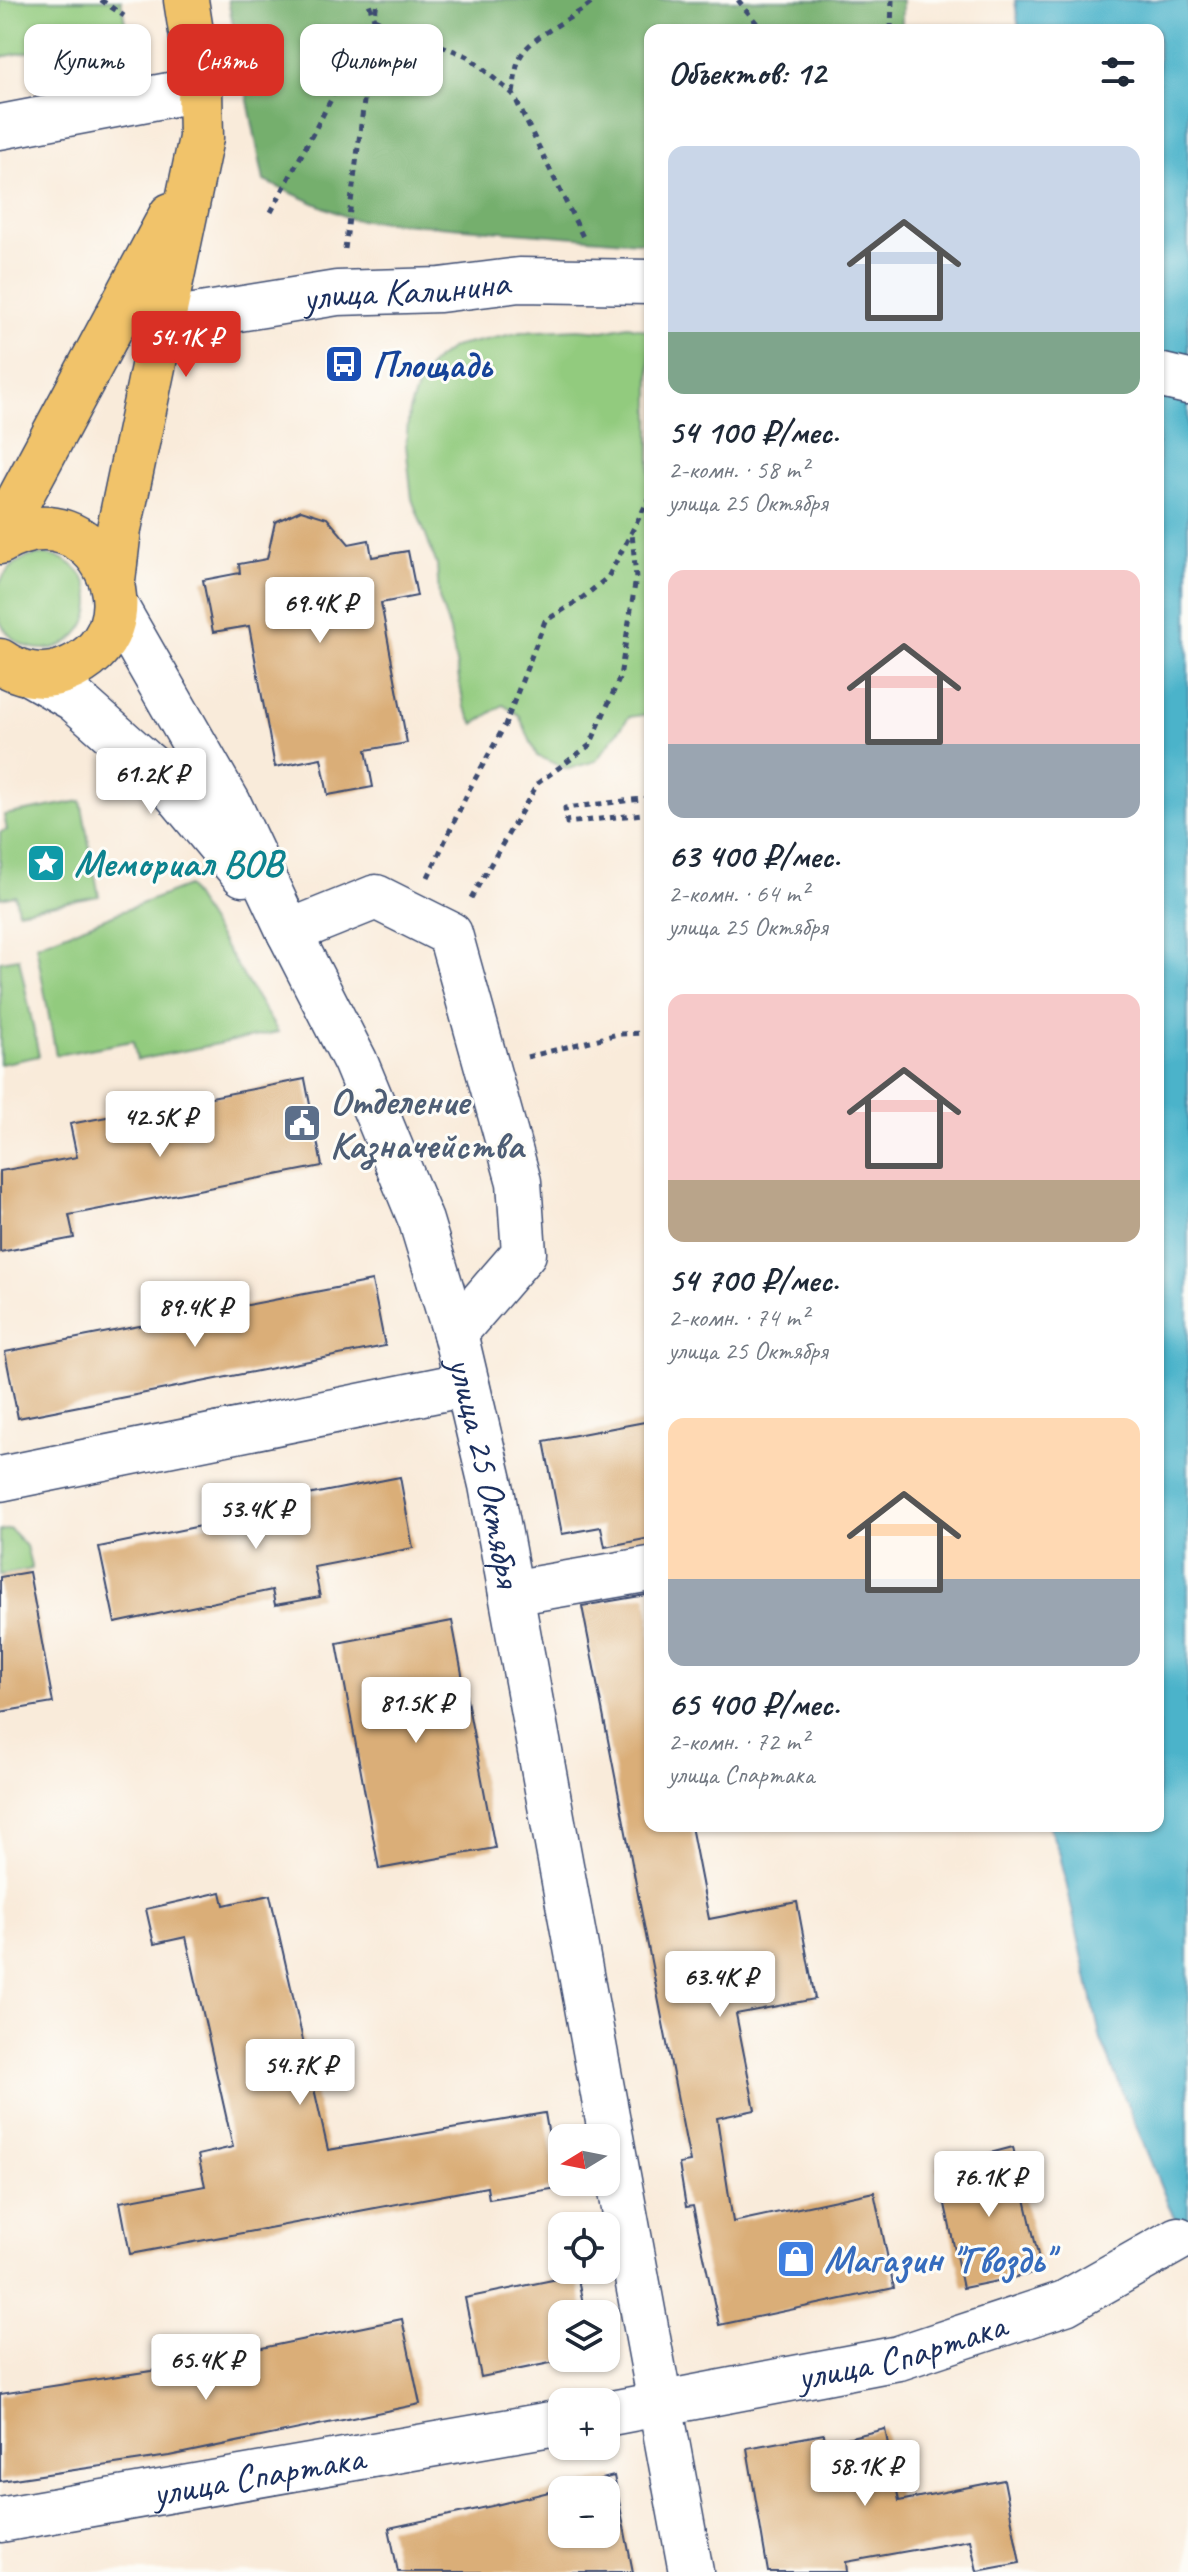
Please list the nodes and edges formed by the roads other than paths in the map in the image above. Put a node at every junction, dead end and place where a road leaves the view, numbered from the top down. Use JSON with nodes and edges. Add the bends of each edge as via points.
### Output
{"nodes":[{"id":1,"x":186,"y":0,"type":"edge"},
{"id":2,"x":190,"y":24,"type":"edge"},
{"id":3,"x":167,"y":95,"type":"edge"},
{"id":4,"x":201,"y":96,"type":"edge"},
{"id":5,"x":0,"y":127,"type":"edge"},
{"id":6,"x":197,"y":167,"type":"junction"},
{"id":7,"x":644,"y":282,"type":"edge"},
{"id":8,"x":164,"y":321,"type":"junction"},
{"id":9,"x":1164,"y":376,"type":"edge"},
{"id":10,"x":1188,"y":382,"type":"edge"},
{"id":11,"x":0,"y":535,"type":"edge"},
{"id":12,"x":0,"y":542,"type":"edge"},
{"id":13,"x":114,"y":593,"type":"junction"},
{"id":14,"x":10,"y":667,"type":"edge"},
{"id":15,"x":289,"y":932,"type":"junction"},
{"id":16,"x":455,"y":1333,"type":"junction"},
{"id":17,"x":467,"y":1384,"type":"junction"},
{"id":18,"x":0,"y":1479,"type":"edge"},
{"id":19,"x":644,"y":1570,"type":"edge"},
{"id":20,"x":511,"y":1593,"type":"junction"},
{"id":21,"x":1178,"y":2239,"type":"dead end"},
{"id":22,"x":660,"y":2405,"type":"junction"},
{"id":23,"x":620,"y":2412,"type":"edge"},
{"id":24,"x":548,"y":2424,"type":"edge"},
{"id":25,"x":0,"y":2520,"type":"edge"},
{"id":26,"x":691,"y":2572,"type":"edge"}],
"edges":[{"from":1,"to":2,"type":"main road"},
{"from":3,"to":5,"type":"street"},
{"from":4,"to":6,"type":"main road"},
{"from":6,"to":8,"type":"main road"},
{"from":6,"to":11,"type":"main road"},
{"from":7,"to":8,"type":"street","name":"улица Калинина","via":[[519,280],[440,290],[337,293]]},
{"from":8,"to":13,"type":"main road","via":[[119,529]]},
{"from":9,"to":10,"type":"street"},
{"from":12,"to":13,"type":"main road","via":[[40,528],[63,531],[102,559]]},
{"from":13,"to":14,"type":"main road","via":[[110,629],[79,665],[57,674]]},
{"from":13,"to":15,"type":"street","name":"улица 25 Октября","via":[[229,804]]},
{"from":14,"to":15,"type":"street","via":[[74,699],[165,780]]},
{"from":15,"to":16,"type":"street","name":"улица 25 Октября","via":[[362,1076],[421,1221]]},
{"from":15,"to":16,"type":"street","via":[[376,897],[450,934],[519,1182],[524,1253]]},
{"from":16,"to":17,"type":"street","name":"улица 25 Октября"},
{"from":17,"to":18,"type":"street"},
{"from":17,"to":20,"type":"street","name":"улица 25 Октября"},
{"from":19,"to":20,"type":"street"},
{"from":20,"to":22,"type":"street","name":"улица 25 Октября"},
{"from":21,"to":22,"type":"street","name":"улица Спартака","via":[[1065,2303],[899,2358]]},
{"from":22,"to":23,"type":"street","name":"улица Спартака"},
{"from":22,"to":26,"type":"street","name":"улица 25 Октября"},
{"from":24,"to":25,"type":"street","name":"улица Спартака"}]}
